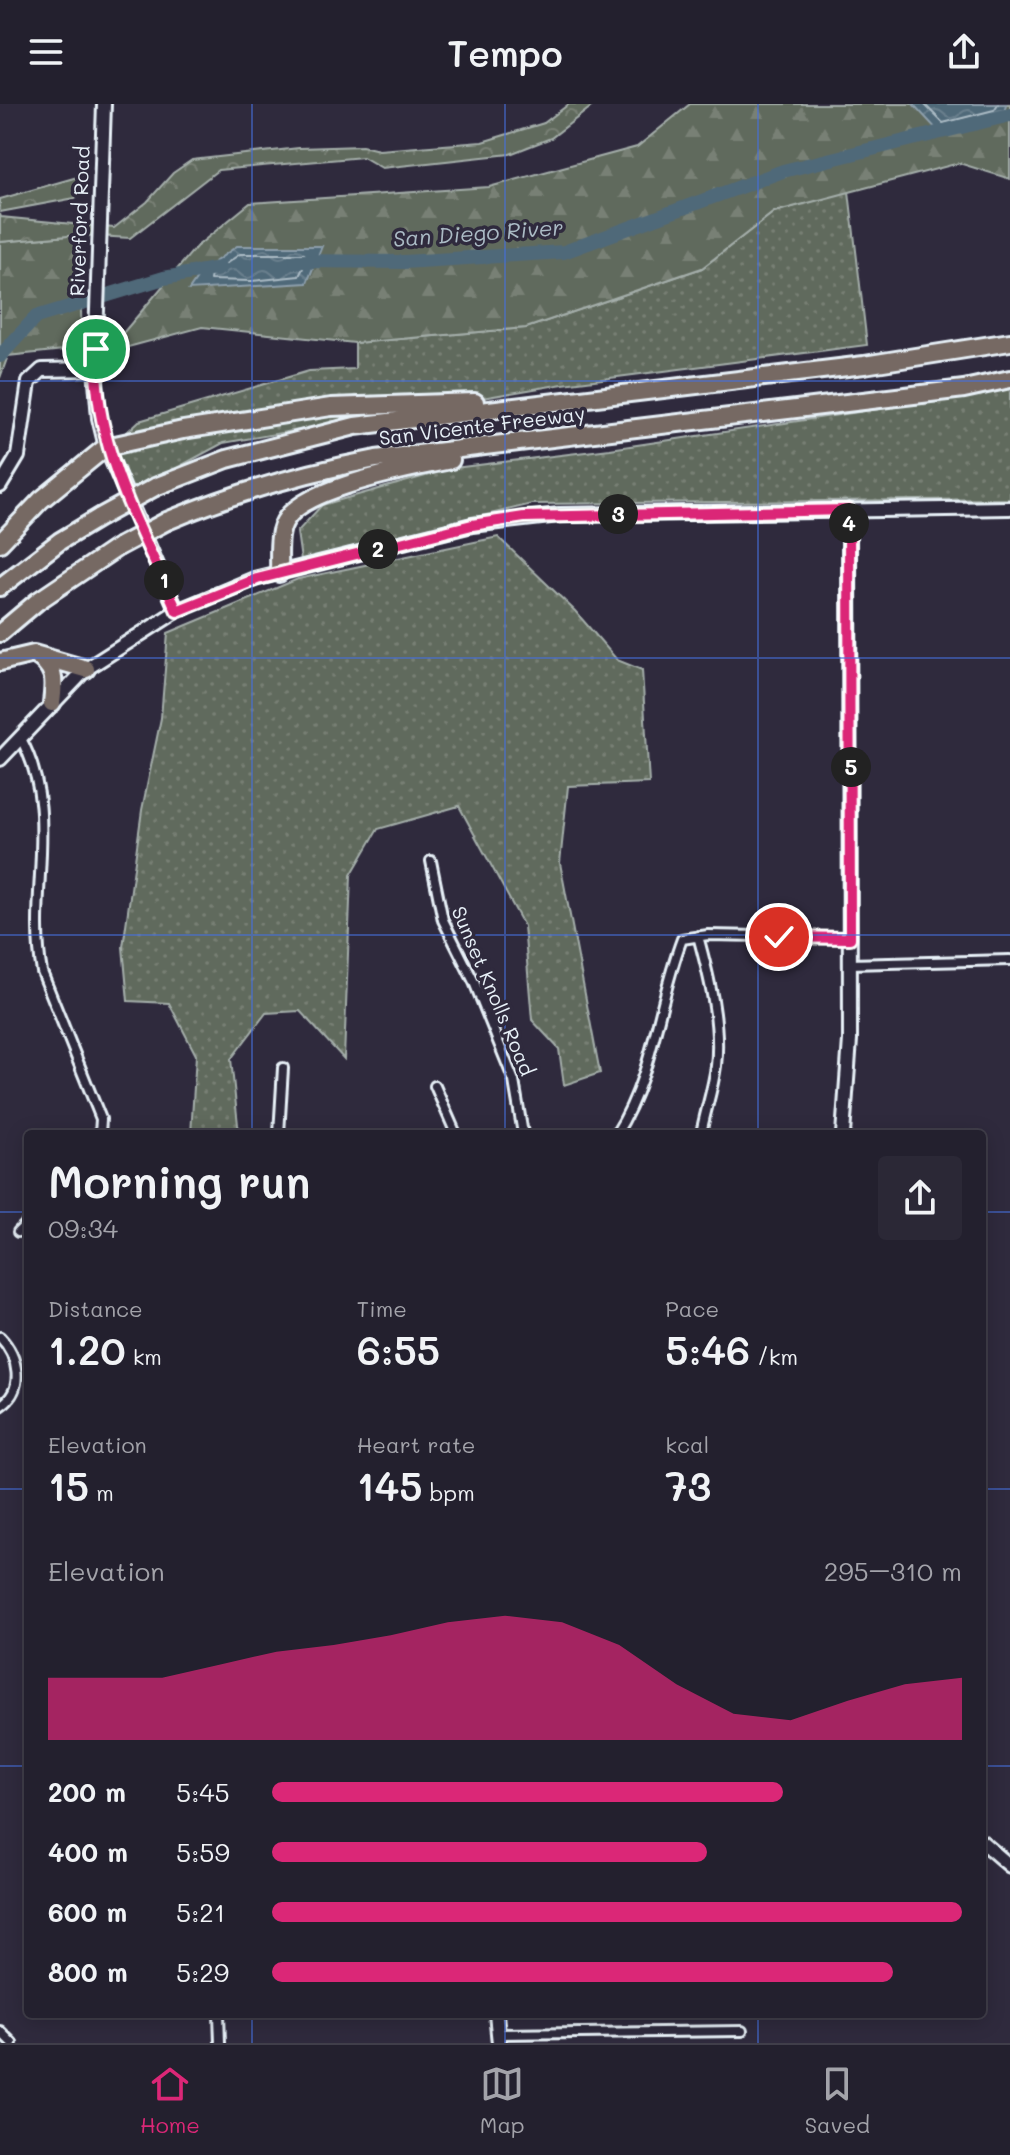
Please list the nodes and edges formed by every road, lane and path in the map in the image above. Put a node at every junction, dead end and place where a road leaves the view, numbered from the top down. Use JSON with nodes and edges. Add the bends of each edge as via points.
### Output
{"nodes":[{"id":1,"x":104,"y":104,"type":"edge"},
{"id":2,"x":1010,"y":342,"type":"edge"},
{"id":3,"x":95,"y":369,"type":"junction"},
{"id":4,"x":1010,"y":379,"type":"edge"},
{"id":5,"x":565,"y":400,"type":"junction"},
{"id":6,"x":630,"y":429,"type":"junction"},
{"id":7,"x":106,"y":447,"type":"junction"},
{"id":8,"x":0,"y":486,"type":"edge"},
{"id":9,"x":1010,"y":508,"type":"edge"},
{"id":10,"x":849,"y":510,"type":"junction"},
{"id":11,"x":0,"y":543,"type":"edge"},
{"id":12,"x":279,"y":573,"type":"junction"},
{"id":13,"x":0,"y":587,"type":"edge"},
{"id":14,"x":177,"y":611,"type":"junction"},
{"id":15,"x":0,"y":633,"type":"edge"},
{"id":16,"x":34,"y":654,"type":"junction"},
{"id":17,"x":0,"y":662,"type":"edge"},
{"id":18,"x":86,"y":669,"type":"junction"},
{"id":19,"x":52,"y":703,"type":"junction"},
{"id":20,"x":20,"y":737,"type":"junction"},
{"id":21,"x":0,"y":759,"type":"edge"},
{"id":22,"x":431,"y":861,"type":"dead end"},
{"id":23,"x":698,"y":936,"type":"junction"},
{"id":24,"x":850,"y":938,"type":"junction"},
{"id":25,"x":1010,"y":960,"type":"edge"},
{"id":26,"x":849,"y":964,"type":"junction"},
{"id":27,"x":283,"y":1068,"type":"dead end"},
{"id":28,"x":435,"y":1086,"type":"dead end"},
{"id":29,"x":101,"y":1130,"type":"edge"},
{"id":30,"x":279,"y":1130,"type":"edge"},
{"id":31,"x":454,"y":1130,"type":"edge"},
{"id":32,"x":522,"y":1130,"type":"edge"},
{"id":33,"x":618,"y":1130,"type":"edge"},
{"id":34,"x":702,"y":1130,"type":"edge"},
{"id":35,"x":844,"y":1130,"type":"edge"},
{"id":36,"x":24,"y":1226,"type":"edge"},
{"id":37,"x":18,"y":1232,"type":"dead end"},
{"id":38,"x":0,"y":1337,"type":"edge"},
{"id":39,"x":0,"y":1406,"type":"edge"},
{"id":40,"x":986,"y":1845,"type":"edge"},
{"id":41,"x":1010,"y":1866,"type":"edge"},
{"id":42,"x":219,"y":2018,"type":"edge"},
{"id":43,"x":496,"y":2018,"type":"edge"},
{"id":44,"x":0,"y":2031,"type":"edge"},
{"id":45,"x":742,"y":2031,"type":"dead end"},
{"id":46,"x":499,"y":2038,"type":"edge"},
{"id":47,"x":12,"y":2043,"type":"edge"},
{"id":48,"x":220,"y":2043,"type":"edge"}],
"edges":[{"from":1,"to":3,"type":"main road","name":"Riverford Road"},
{"from":2,"to":5,"type":"highway","name":"San Vicente Freeway"},
{"from":3,"to":7,"type":"main road","name":"Riverford Road"},
{"from":3,"to":8,"type":"main road","via":[[42,370],[29,382],[18,456]]},
{"from":4,"to":6,"type":"highway","name":"San Vicente Freeway"},
{"from":5,"to":7,"type":"highway","via":[[331,407]]},
{"from":5,"to":13,"type":"highway","name":"San Vicente Freeway","bridge":true,"via":[[355,426],[227,459],[155,487],[100,517]]},
{"from":6,"to":12,"type":"highway","via":[[403,469],[314,499],[286,518]]},
{"from":6,"to":15,"type":"highway","name":"San Vicente Freeway","bridge":true,"via":[[376,459],[237,492],[118,547]]},
{"from":7,"to":11,"type":"highway","via":[[41,500]]},
{"from":7,"to":14,"type":"main road","name":"Riverford Road"},
{"from":9,"to":10,"type":"main road"},
{"from":10,"to":12,"type":"main road","via":[[524,517]]},
{"from":10,"to":24,"type":"main road"},
{"from":12,"to":14,"type":"main road"},
{"from":14,"to":18,"type":"main road"},
{"from":16,"to":17,"type":"highway"},
{"from":16,"to":18,"type":"highway"},
{"from":16,"to":19,"type":"highway","via":[[55,674]]},
{"from":18,"to":19,"type":"main road"},
{"from":19,"to":20,"type":"main road"},
{"from":20,"to":21,"type":"main road"},
{"from":20,"to":29,"type":"street","via":[[38,783],[45,831],[38,949],[42,970]]},
{"from":22,"to":32,"type":"street","name":"Sunset Knolls Road","via":[[443,920],[514,1081]]},
{"from":23,"to":24,"type":"street"},
{"from":23,"to":33,"type":"street","via":[[682,939],[650,1063]]},
{"from":23,"to":34,"type":"street","via":[[710,977],[716,1044]]},
{"from":24,"to":26,"type":"main road"},
{"from":25,"to":26,"type":"street"},
{"from":26,"to":35,"type":"main road"},
{"from":27,"to":30,"type":"street"},
{"from":28,"to":31,"type":"street"},
{"from":36,"to":37,"type":"street"},
{"from":38,"to":39,"type":"street","via":[[11,1349],[17,1374]]},
{"from":40,"to":41,"type":"main road"},
{"from":42,"to":48,"type":"street"},
{"from":43,"to":46,"type":"main road"},
{"from":44,"to":47,"type":"street"},
{"from":45,"to":46,"type":"street"}]}
